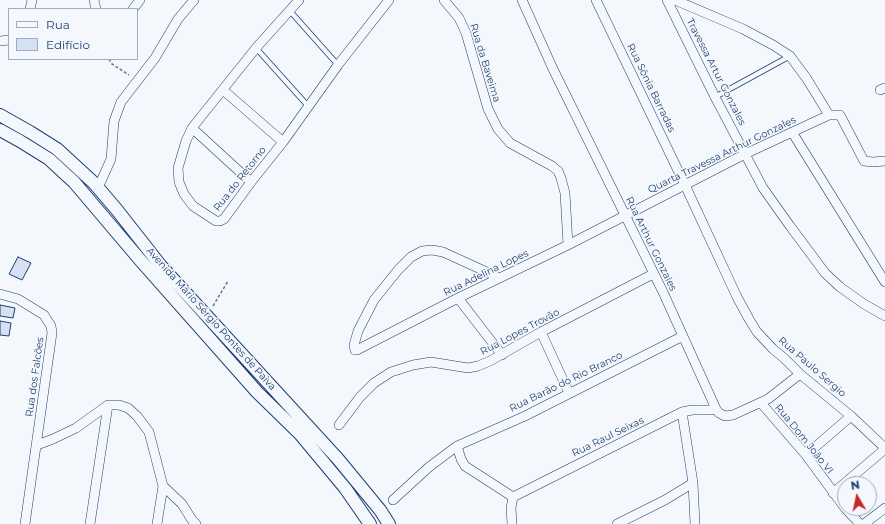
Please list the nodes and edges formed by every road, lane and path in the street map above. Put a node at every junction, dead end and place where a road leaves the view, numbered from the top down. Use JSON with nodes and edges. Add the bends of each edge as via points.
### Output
{"nodes":[{"id":1,"x":140,"y":0,"type":"edge"},
{"id":2,"x":194,"y":0,"type":"edge"},
{"id":3,"x":299,"y":0,"type":"edge"},
{"id":4,"x":389,"y":0,"type":"edge"},
{"id":5,"x":444,"y":0,"type":"edge"},
{"id":6,"x":522,"y":0,"type":"edge"},
{"id":7,"x":596,"y":0,"type":"edge"},
{"id":8,"x":667,"y":0,"type":"edge"},
{"id":9,"x":675,"y":0,"type":"edge"},
{"id":10,"x":134,"y":8,"type":"edge"},
{"id":11,"x":290,"y":10,"type":"junction"},
{"id":12,"x":256,"y":48,"type":"junction"},
{"id":13,"x":790,"y":56,"type":"junction"},
{"id":14,"x":110,"y":60,"type":"edge"},
{"id":15,"x":338,"y":65,"type":"junction"},
{"id":16,"x":138,"y":80,"type":"junction"},
{"id":17,"x":223,"y":90,"type":"junction"},
{"id":18,"x":715,"y":97,"type":"junction"},
{"id":19,"x":308,"y":106,"type":"junction"},
{"id":20,"x":0,"y":115,"type":"edge"},
{"id":21,"x":829,"y":115,"type":"junction"},
{"id":22,"x":192,"y":128,"type":"junction"},
{"id":23,"x":0,"y":130,"type":"edge"},
{"id":24,"x":792,"y":132,"type":"junction"},
{"id":25,"x":283,"y":142,"type":"junction"},
{"id":26,"x":745,"y":154,"type":"junction"},
{"id":27,"x":885,"y":161,"type":"edge"},
{"id":28,"x":251,"y":182,"type":"junction"},
{"id":29,"x":685,"y":185,"type":"junction"},
{"id":30,"x":98,"y":188,"type":"junction"},
{"id":31,"x":625,"y":216,"type":"junction"},
{"id":32,"x":568,"y":245,"type":"junction"},
{"id":33,"x":653,"y":274,"type":"junction"},
{"id":34,"x":500,"y":278,"type":"junction"},
{"id":35,"x":228,"y":281,"type":"dead end"},
{"id":36,"x":885,"y":282,"type":"edge"},
{"id":37,"x":0,"y":294,"type":"edge"},
{"id":38,"x":458,"y":298,"type":"junction"},
{"id":39,"x":207,"y":316,"type":"junction"},
{"id":40,"x":885,"y":316,"type":"edge"},
{"id":41,"x":541,"y":332,"type":"junction"},
{"id":42,"x":683,"y":336,"type":"junction"},
{"id":43,"x":502,"y":355,"type":"junction"},
{"id":44,"x":800,"y":374,"type":"junction"},
{"id":45,"x":569,"y":393,"type":"junction"},
{"id":46,"x":761,"y":403,"type":"junction"},
{"id":47,"x":108,"y":405,"type":"junction"},
{"id":48,"x":716,"y":408,"type":"junction"},
{"id":49,"x":682,"y":412,"type":"junction"},
{"id":50,"x":851,"y":416,"type":"junction"},
{"id":51,"x":339,"y":425,"type":"dead end"},
{"id":52,"x":37,"y":445,"type":"junction"},
{"id":53,"x":457,"y":446,"type":"junction"},
{"id":54,"x":885,"y":448,"type":"edge"},
{"id":55,"x":806,"y":455,"type":"junction"},
{"id":56,"x":693,"y":483,"type":"junction"},
{"id":57,"x":163,"y":486,"type":"junction"},
{"id":58,"x":833,"y":493,"type":"junction"},
{"id":59,"x":513,"y":497,"type":"junction"},
{"id":60,"x":837,"y":498,"type":"edge"},
{"id":61,"x":393,"y":500,"type":"dead end"},
{"id":62,"x":885,"y":508,"type":"edge"},
{"id":63,"x":852,"y":516,"type":"edge"},
{"id":64,"x":25,"y":524,"type":"edge"},
{"id":65,"x":90,"y":524,"type":"edge"},
{"id":66,"x":157,"y":524,"type":"edge"},
{"id":67,"x":196,"y":524,"type":"edge"},
{"id":68,"x":370,"y":524,"type":"edge"},
{"id":69,"x":389,"y":524,"type":"edge"},
{"id":70,"x":512,"y":524,"type":"edge"},
{"id":71,"x":617,"y":524,"type":"edge"},
{"id":72,"x":695,"y":524,"type":"edge"},
{"id":73,"x":860,"y":524,"type":"edge"},
{"id":74,"x":864,"y":524,"type":"edge"}],
"edges":[{"from":1,"to":10,"type":"street"},
{"from":2,"to":16,"type":"street","via":[[178,19],[155,58]]},
{"from":3,"to":11,"type":"street","name":"Rua do Retorno"},
{"from":4,"to":15,"type":"street","name":"Rua do Retorno"},
{"from":5,"to":32,"type":"street","name":"Rua da Baveima","via":[[459,18],[466,33],[488,109],[498,129],[510,143],[552,166],[562,178]]},
{"from":6,"to":31,"type":"street","name":"Rua Arthur Gonzales"},
{"from":7,"to":29,"type":"street","name":"Rua Sônia Barradas"},
{"from":8,"to":18,"type":"street","name":"Travessa Artur Gonzales"},
{"from":9,"to":13,"type":"street","via":[[743,29]]},
{"from":11,"to":12,"type":"street","name":"Rua do Retorno"},
{"from":11,"to":15,"type":"lane"},
{"from":12,"to":17,"type":"street","name":"Rua do Retorno"},
{"from":12,"to":19,"type":"lane"},
{"from":13,"to":18,"type":"lane"},
{"from":13,"to":21,"type":"street","via":[[808,79]]},
{"from":14,"to":16,"type":"path"},
{"from":15,"to":19,"type":"street","name":"Rua do Retorno"},
{"from":16,"to":30,"type":"street","via":[[121,102],[114,121],[111,159]]},
{"from":17,"to":22,"type":"street","name":"Rua do Retorno"},
{"from":17,"to":25,"type":"street"},
{"from":18,"to":26,"type":"street","name":"Travessa Artur Gonzales"},
{"from":19,"to":25,"type":"street","name":"Rua do Retorno"},
{"from":20,"to":30,"type":"main road","name":"Avenida Mário Sérgio Pontes de Paiva","via":[[57,149]]},
{"from":21,"to":24,"type":"street","name":"Quarta Travessa Arthur Gonzales"},
{"from":21,"to":27,"type":"street","via":[[840,115],[864,160]]},
{"from":22,"to":28,"type":"street"},
{"from":22,"to":28,"type":"street","name":"Rua do Retorno","via":[[178,168],[179,182],[193,206],[212,219],[220,221]]},
{"from":23,"to":68,"type":"main road","name":"Avenida Mário Sérgio Pontes de Paiva","via":[[49,159],[74,182],[141,262],[257,392],[300,434],[345,488]]},
{"from":24,"to":26,"type":"street","name":"Quarta Travessa Arthur Gonzales"},
{"from":24,"to":36,"type":"street"},
{"from":25,"to":28,"type":"street","name":"Rua do Retorno"},
{"from":26,"to":29,"type":"street","name":"Quarta Travessa Arthur Gonzales"},
{"from":26,"to":40,"type":"street","name":"Travessa Artur Gonzales","via":[[763,188],[826,273],[840,287]]},
{"from":29,"to":31,"type":"street","name":"Quarta Travessa Arthur Gonzales"},
{"from":29,"to":44,"type":"street","name":"Rua Paulo Sergio","via":[[749,319],[773,349]]},
{"from":30,"to":39,"type":"main road","name":"Avenida Mário Sérgio Pontes de Paiva","via":[[161,266]]},
{"from":31,"to":32,"type":"street","name":"Rua Adelina Lopes"},
{"from":31,"to":33,"type":"street","name":"Rua Arthur Gonzales"},
{"from":32,"to":34,"type":"street","name":"Rua Adelina Lopes"},
{"from":33,"to":41,"type":"street","name":"Rua Lopes Trovão"},
{"from":33,"to":42,"type":"street","name":"Rua Arthur Gonzales"},
{"from":34,"to":38,"type":"street","name":"Rua Adelina Lopes"},
{"from":34,"to":38,"type":"street","name":"Rua Adelina Lopes","via":[[443,252],[422,251],[411,257],[398,270],[374,300],[357,335],[354,348],[357,350]]},
{"from":35,"to":39,"type":"path"},
{"from":37,"to":52,"type":"street","name":"Rua dos Falcões","via":[[18,299],[44,315],[51,326]]},
{"from":38,"to":43,"type":"street"},
{"from":39,"to":69,"type":"main road","name":"Avenida Mário Sérgio Pontes de Paiva","via":[[333,454]]},
{"from":41,"to":43,"type":"street","name":"Rua Lopes Trovão"},
{"from":41,"to":45,"type":"street"},
{"from":42,"to":45,"type":"street","name":"Rua Barão do Rio Branco"},
{"from":42,"to":48,"type":"street","name":"Rua Arthur Gonzales"},
{"from":43,"to":51,"type":"street","name":"Rua Lopes Trovão","via":[[468,368],[431,362],[412,364],[391,372],[374,383]]},
{"from":44,"to":46,"type":"street"},
{"from":44,"to":50,"type":"street","name":"Rua Paulo Sergio"},
{"from":45,"to":53,"type":"street","name":"Rua Barão do Rio Branco"},
{"from":46,"to":48,"type":"street","via":[[725,416]]},
{"from":46,"to":55,"type":"street","name":"Rua Dom João VI"},
{"from":47,"to":52,"type":"street","via":[[76,428]]},
{"from":47,"to":57,"type":"street","via":[[128,408],[145,425]]},
{"from":47,"to":65,"type":"street"},
{"from":48,"to":49,"type":"street","name":"Rua Raul Seixas"},
{"from":49,"to":56,"type":"street"},
{"from":49,"to":59,"type":"street","name":"Rua Raul Seixas"},
{"from":50,"to":54,"type":"street","name":"Rua Paulo Sergio"},
{"from":50,"to":55,"type":"street"},
{"from":52,"to":64,"type":"street","name":"Rua dos Falcões"},
{"from":53,"to":59,"type":"street","via":[[460,459],[465,466]]},
{"from":53,"to":61,"type":"street","name":"Rua Barão do Rio Branco","via":[[428,467]]},
{"from":54,"to":58,"type":"street"},
{"from":55,"to":58,"type":"street","name":"Rua Dom João VI"},
{"from":56,"to":71,"type":"street"},
{"from":56,"to":72,"type":"street"},
{"from":57,"to":66,"type":"street"},
{"from":57,"to":67,"type":"street","via":[[182,504]]},
{"from":58,"to":60,"type":"street","name":"Rua Dom João VI"},
{"from":59,"to":70,"type":"street"},
{"from":62,"to":74,"type":"street"},
{"from":63,"to":73,"type":"street","name":"Rua Dom João VI"}]}
